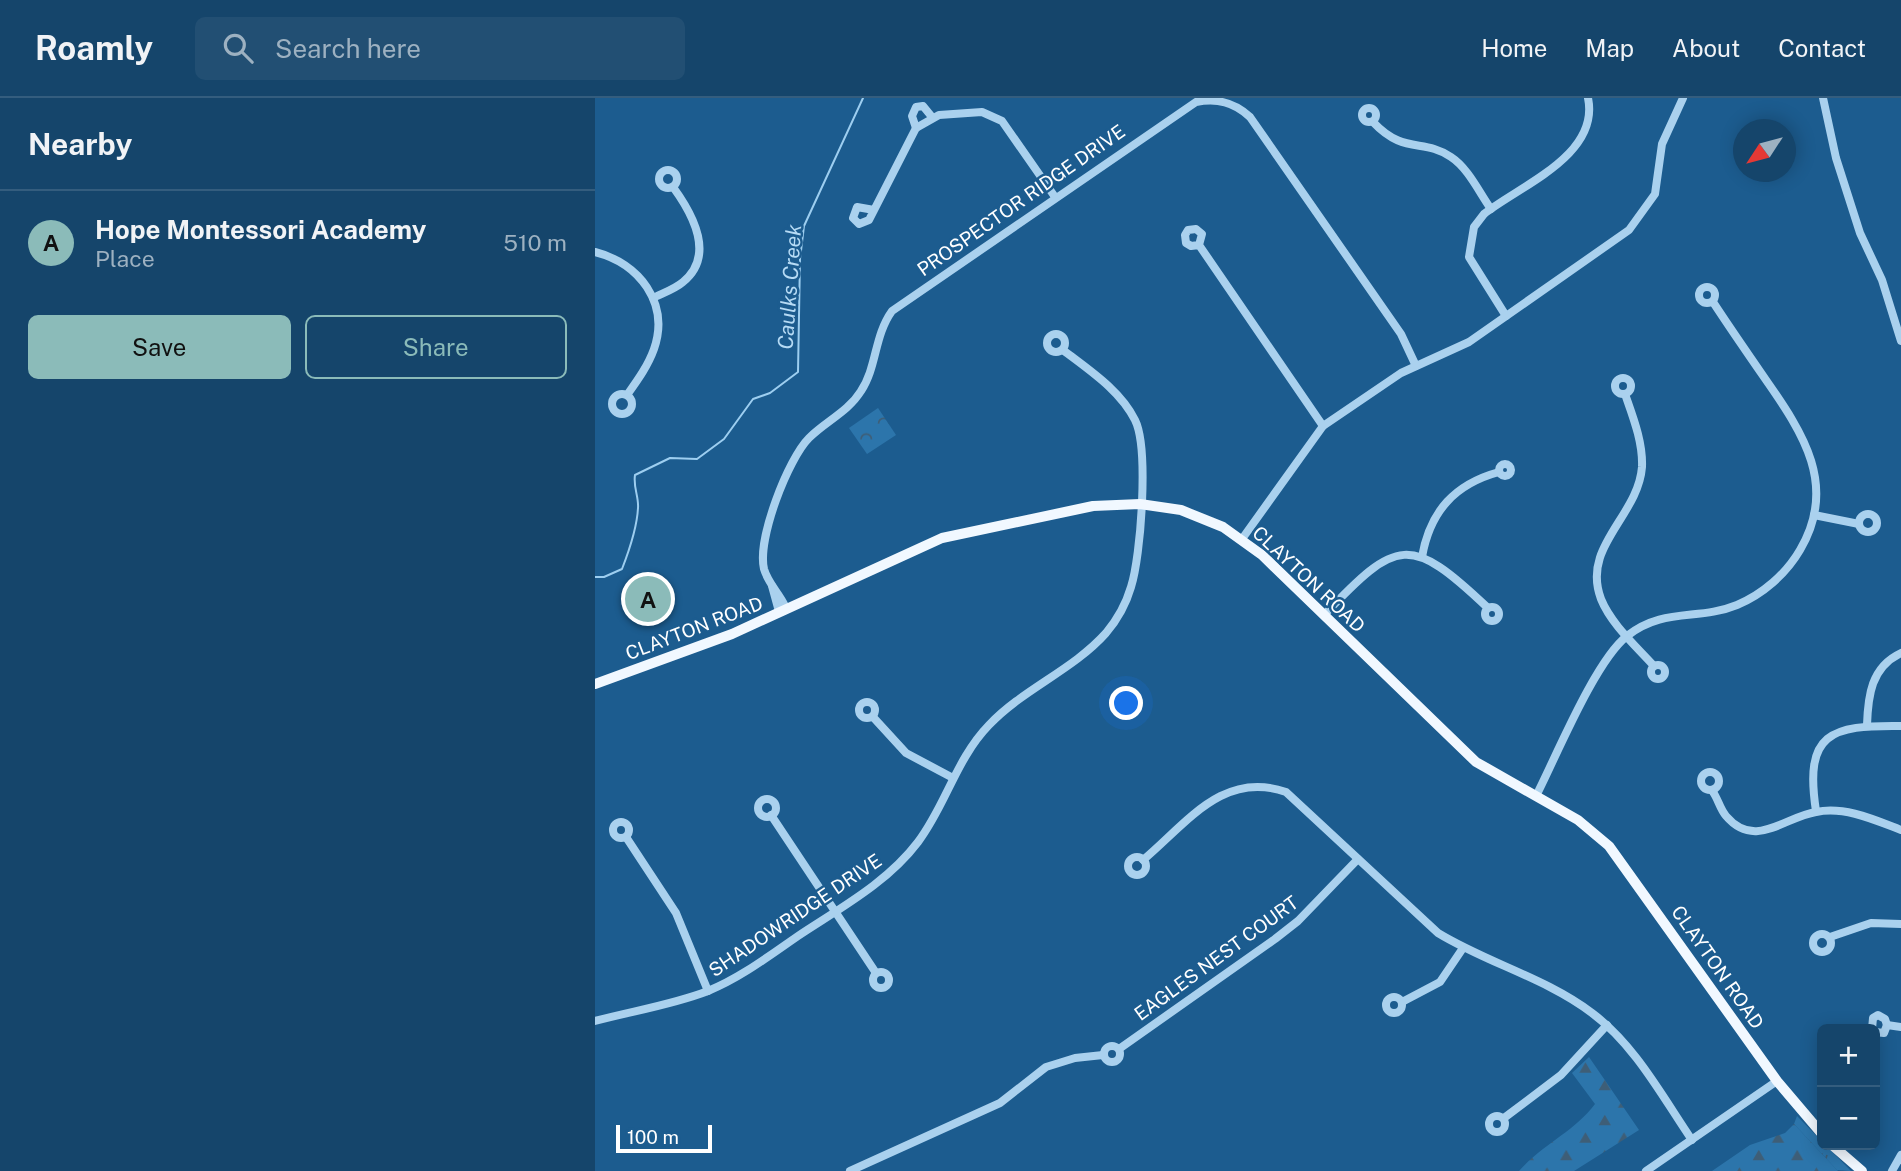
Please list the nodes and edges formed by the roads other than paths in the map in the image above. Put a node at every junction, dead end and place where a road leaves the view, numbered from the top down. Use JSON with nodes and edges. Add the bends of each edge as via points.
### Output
{"nodes":[{"id":1,"x":1588,"y":98,"type":"edge"},
{"id":2,"x":1683,"y":98,"type":"edge"},
{"id":3,"x":1823,"y":98,"type":"edge"},
{"id":4,"x":1204,"y":99,"type":"edge"},
{"id":5,"x":932,"y":117,"type":"junction"},
{"id":6,"x":1373,"y":122,"type":"dead end"},
{"id":7,"x":916,"y":128,"type":"junction"},
{"id":8,"x":673,"y":187,"type":"dead end"},
{"id":9,"x":1055,"y":197,"type":"junction"},
{"id":10,"x":1491,"y":209,"type":"junction"},
{"id":11,"x":874,"y":210,"type":"dead end"},
{"id":12,"x":1199,"y":245,"type":"dead end"},
{"id":13,"x":595,"y":252,"type":"edge"},
{"id":14,"x":653,"y":298,"type":"junction"},
{"id":15,"x":1713,"y":302,"type":"dead end"},
{"id":16,"x":1506,"y":316,"type":"junction"},
{"id":17,"x":1901,"y":341,"type":"edge"},
{"id":18,"x":1063,"y":350,"type":"dead end"},
{"id":19,"x":1416,"y":366,"type":"junction"},
{"id":20,"x":1625,"y":394,"type":"dead end"},
{"id":21,"x":627,"y":396,"type":"dead end"},
{"id":22,"x":1323,"y":426,"type":"junction"},
{"id":23,"x":1499,"y":472,"type":"dead end"},
{"id":24,"x":1140,"y":504,"type":"junction"},
{"id":25,"x":1814,"y":515,"type":"junction"},
{"id":26,"x":1859,"y":524,"type":"dead end"},
{"id":27,"x":1242,"y":539,"type":"junction"},
{"id":28,"x":1422,"y":557,"type":"junction"},
{"id":29,"x":1488,"y":608,"type":"dead end"},
{"id":30,"x":783,"y":611,"type":"junction"},
{"id":31,"x":1324,"y":615,"type":"junction"},
{"id":32,"x":1627,"y":636,"type":"junction"},
{"id":33,"x":1901,"y":653,"type":"edge"},
{"id":34,"x":1654,"y":666,"type":"dead end"},
{"id":35,"x":595,"y":684,"type":"edge"},
{"id":36,"x":873,"y":717,"type":"dead end"},
{"id":37,"x":1867,"y":725,"type":"junction"},
{"id":38,"x":1901,"y":726,"type":"edge"},
{"id":39,"x":953,"y":778,"type":"junction"},
{"id":40,"x":1713,"y":792,"type":"dead end"},
{"id":41,"x":1536,"y":796,"type":"junction"},
{"id":42,"x":1816,"y":811,"type":"junction"},
{"id":43,"x":771,"y":815,"type":"dead end"},
{"id":44,"x":1901,"y":830,"type":"edge"},
{"id":45,"x":626,"y":837,"type":"dead end"},
{"id":46,"x":1358,"y":859,"type":"junction"},
{"id":47,"x":1143,"y":860,"type":"dead end"},
{"id":48,"x":835,"y":911,"type":"junction"},
{"id":49,"x":1901,"y":924,"type":"edge"},
{"id":50,"x":1830,"y":937,"type":"dead end"},
{"id":51,"x":1463,"y":948,"type":"junction"},
{"id":52,"x":876,"y":973,"type":"dead end"},
{"id":53,"x":708,"y":991,"type":"junction"},
{"id":54,"x":1402,"y":1002,"type":"dead end"},
{"id":55,"x":595,"y":1021,"type":"edge"},
{"id":56,"x":1871,"y":1024,"type":"edge"},
{"id":57,"x":1607,"y":1025,"type":"junction"},
{"id":58,"x":1888,"y":1026,"type":"junction"},
{"id":59,"x":1901,"y":1027,"type":"edge"},
{"id":60,"x":1880,"y":1032,"type":"edge"},
{"id":61,"x":1777,"y":1081,"type":"junction"},
{"id":62,"x":1504,"y":1118,"type":"dead end"},
{"id":63,"x":1817,"y":1128,"type":"edge"},
{"id":64,"x":1692,"y":1140,"type":"junction"},
{"id":65,"x":1838,"y":1150,"type":"edge"},
{"id":66,"x":1901,"y":1155,"type":"edge"},
{"id":67,"x":851,"y":1171,"type":"edge"},
{"id":68,"x":1646,"y":1171,"type":"edge"},
{"id":69,"x":1862,"y":1171,"type":"edge"},
{"id":70,"x":1892,"y":1171,"type":"edge"}],
"edges":[{"from":1,"to":10,"type":"street","via":[[1587,126],[1576,146]]},
{"from":2,"to":16,"type":"street","via":[[1662,144],[1655,194],[1641,217]]},
{"from":3,"to":17,"type":"street","via":[[1856,222],[1882,280]]},
{"from":4,"to":9,"type":"street","name":"PROSPECTOR RIDGE DRIVE","via":[[1181,109]]},
{"from":4,"to":19,"type":"street","name":"PROSPECTOR RIDGE DRIVE","via":[[1228,102],[1250,117],[1401,334]]},
{"from":5,"to":7,"type":"street"},
{"from":5,"to":7,"type":"street","via":[[923,106],[916,107],[912,116]]},
{"from":5,"to":9,"type":"street","via":[[974,112],[995,117],[1008,127]]},
{"from":6,"to":10,"type":"street","via":[[1399,143],[1434,149],[1453,158]]},
{"from":7,"to":11,"type":"street"},
{"from":8,"to":14,"type":"street","via":[[693,216],[698,251],[684,281]]},
{"from":9,"to":30,"type":"street","name":"PROSPECTOR RIDGE DRIVE","via":[[900,303],[885,320],[863,389],[797,453],[764,542],[764,569],[780,594]]},
{"from":10,"to":16,"type":"street","via":[[1474,227],[1469,257]]},
{"from":12,"to":22,"type":"street"},
{"from":13,"to":14,"type":"street","via":[[633,270]]},
{"from":14,"to":21,"type":"street","via":[[659,323],[656,342]]},
{"from":15,"to":25,"type":"street","via":[[1802,433],[1814,473]]},
{"from":16,"to":19,"type":"street","via":[[1469,342]]},
{"from":18,"to":24,"type":"street","name":"SHADOWRIDGE DRIVE","via":[[1101,379],[1136,421],[1143,454]]},
{"from":19,"to":22,"type":"street"},
{"from":20,"to":32,"type":"street","via":[[1641,449],[1640,475],[1630,506],[1602,546],[1597,575],[1602,602]]},
{"from":22,"to":27,"type":"street"},
{"from":23,"to":28,"type":"street","via":[[1476,478],[1454,494],[1430,526]]},
{"from":24,"to":27,"type":"main road","name":"CLAYTON ROAD","via":[[1193,514]]},
{"from":24,"to":30,"type":"main road","name":"CLAYTON ROAD","via":[[1093,506],[941,538]]},
{"from":24,"to":39,"type":"street","name":"SHADOWRIDGE DRIVE","via":[[1134,579],[1115,621],[1085,652],[994,720],[972,745]]},
{"from":25,"to":26,"type":"street"},
{"from":25,"to":32,"type":"street","via":[[1791,564],[1755,595],[1726,609],[1664,617]]},
{"from":27,"to":31,"type":"main road","name":"CLAYTON ROAD"},
{"from":28,"to":29,"type":"street","via":[[1444,568]]},
{"from":28,"to":31,"type":"street","via":[[1394,556],[1371,566]]},
{"from":30,"to":35,"type":"main road","name":"CLAYTON ROAD"},
{"from":31,"to":41,"type":"main road","name":"CLAYTON ROAD","via":[[1476,762]]},
{"from":32,"to":34,"type":"street"},
{"from":32,"to":41,"type":"street","via":[[1601,669]]},
{"from":33,"to":37,"type":"street","via":[[1872,684]]},
{"from":36,"to":39,"type":"street","via":[[906,753]]},
{"from":37,"to":38,"type":"street"},
{"from":37,"to":42,"type":"street","via":[[1834,732],[1817,753],[1811,775]]},
{"from":39,"to":48,"type":"street","name":"SHADOWRIDGE DRIVE","via":[[934,818],[908,855]]},
{"from":40,"to":42,"type":"street","via":[[1725,816],[1747,830],[1772,831]]},
{"from":41,"to":61,"type":"main road","name":"CLAYTON ROAD","via":[[1590,828],[1616,854]]},
{"from":42,"to":44,"type":"street","via":[[1847,812]]},
{"from":43,"to":48,"type":"street"},
{"from":45,"to":53,"type":"street","via":[[676,913]]},
{"from":46,"to":47,"type":"street","via":[[1293,796],[1256,785],[1216,798]]},
{"from":46,"to":51,"type":"street","via":[[1417,915]]},
{"from":46,"to":67,"type":"street","name":"EAGLES NEST COURT","via":[[1298,921],[1119,1049],[1116,1061],[1103,1055],[1046,1067],[1000,1103]]},
{"from":48,"to":52,"type":"street"},
{"from":48,"to":53,"type":"street","name":"SHADOWRIDGE DRIVE"},
{"from":49,"to":50,"type":"street","via":[[1871,923]]},
{"from":51,"to":54,"type":"street","via":[[1440,982]]},
{"from":51,"to":57,"type":"street","via":[[1574,1001]]},
{"from":53,"to":55,"type":"street","name":"SHADOWRIDGE DRIVE"},
{"from":56,"to":58,"type":"street","via":[[1875,1016],[1883,1017]]},
{"from":57,"to":62,"type":"street","via":[[1562,1075]]},
{"from":57,"to":64,"type":"street","via":[[1634,1055]]},
{"from":58,"to":59,"type":"street"},
{"from":58,"to":60,"type":"street"},
{"from":61,"to":63,"type":"main road","name":"CLAYTON ROAD"},
{"from":61,"to":64,"type":"street"},
{"from":64,"to":68,"type":"street"},
{"from":65,"to":69,"type":"main road"},
{"from":66,"to":70,"type":"street"}]}
